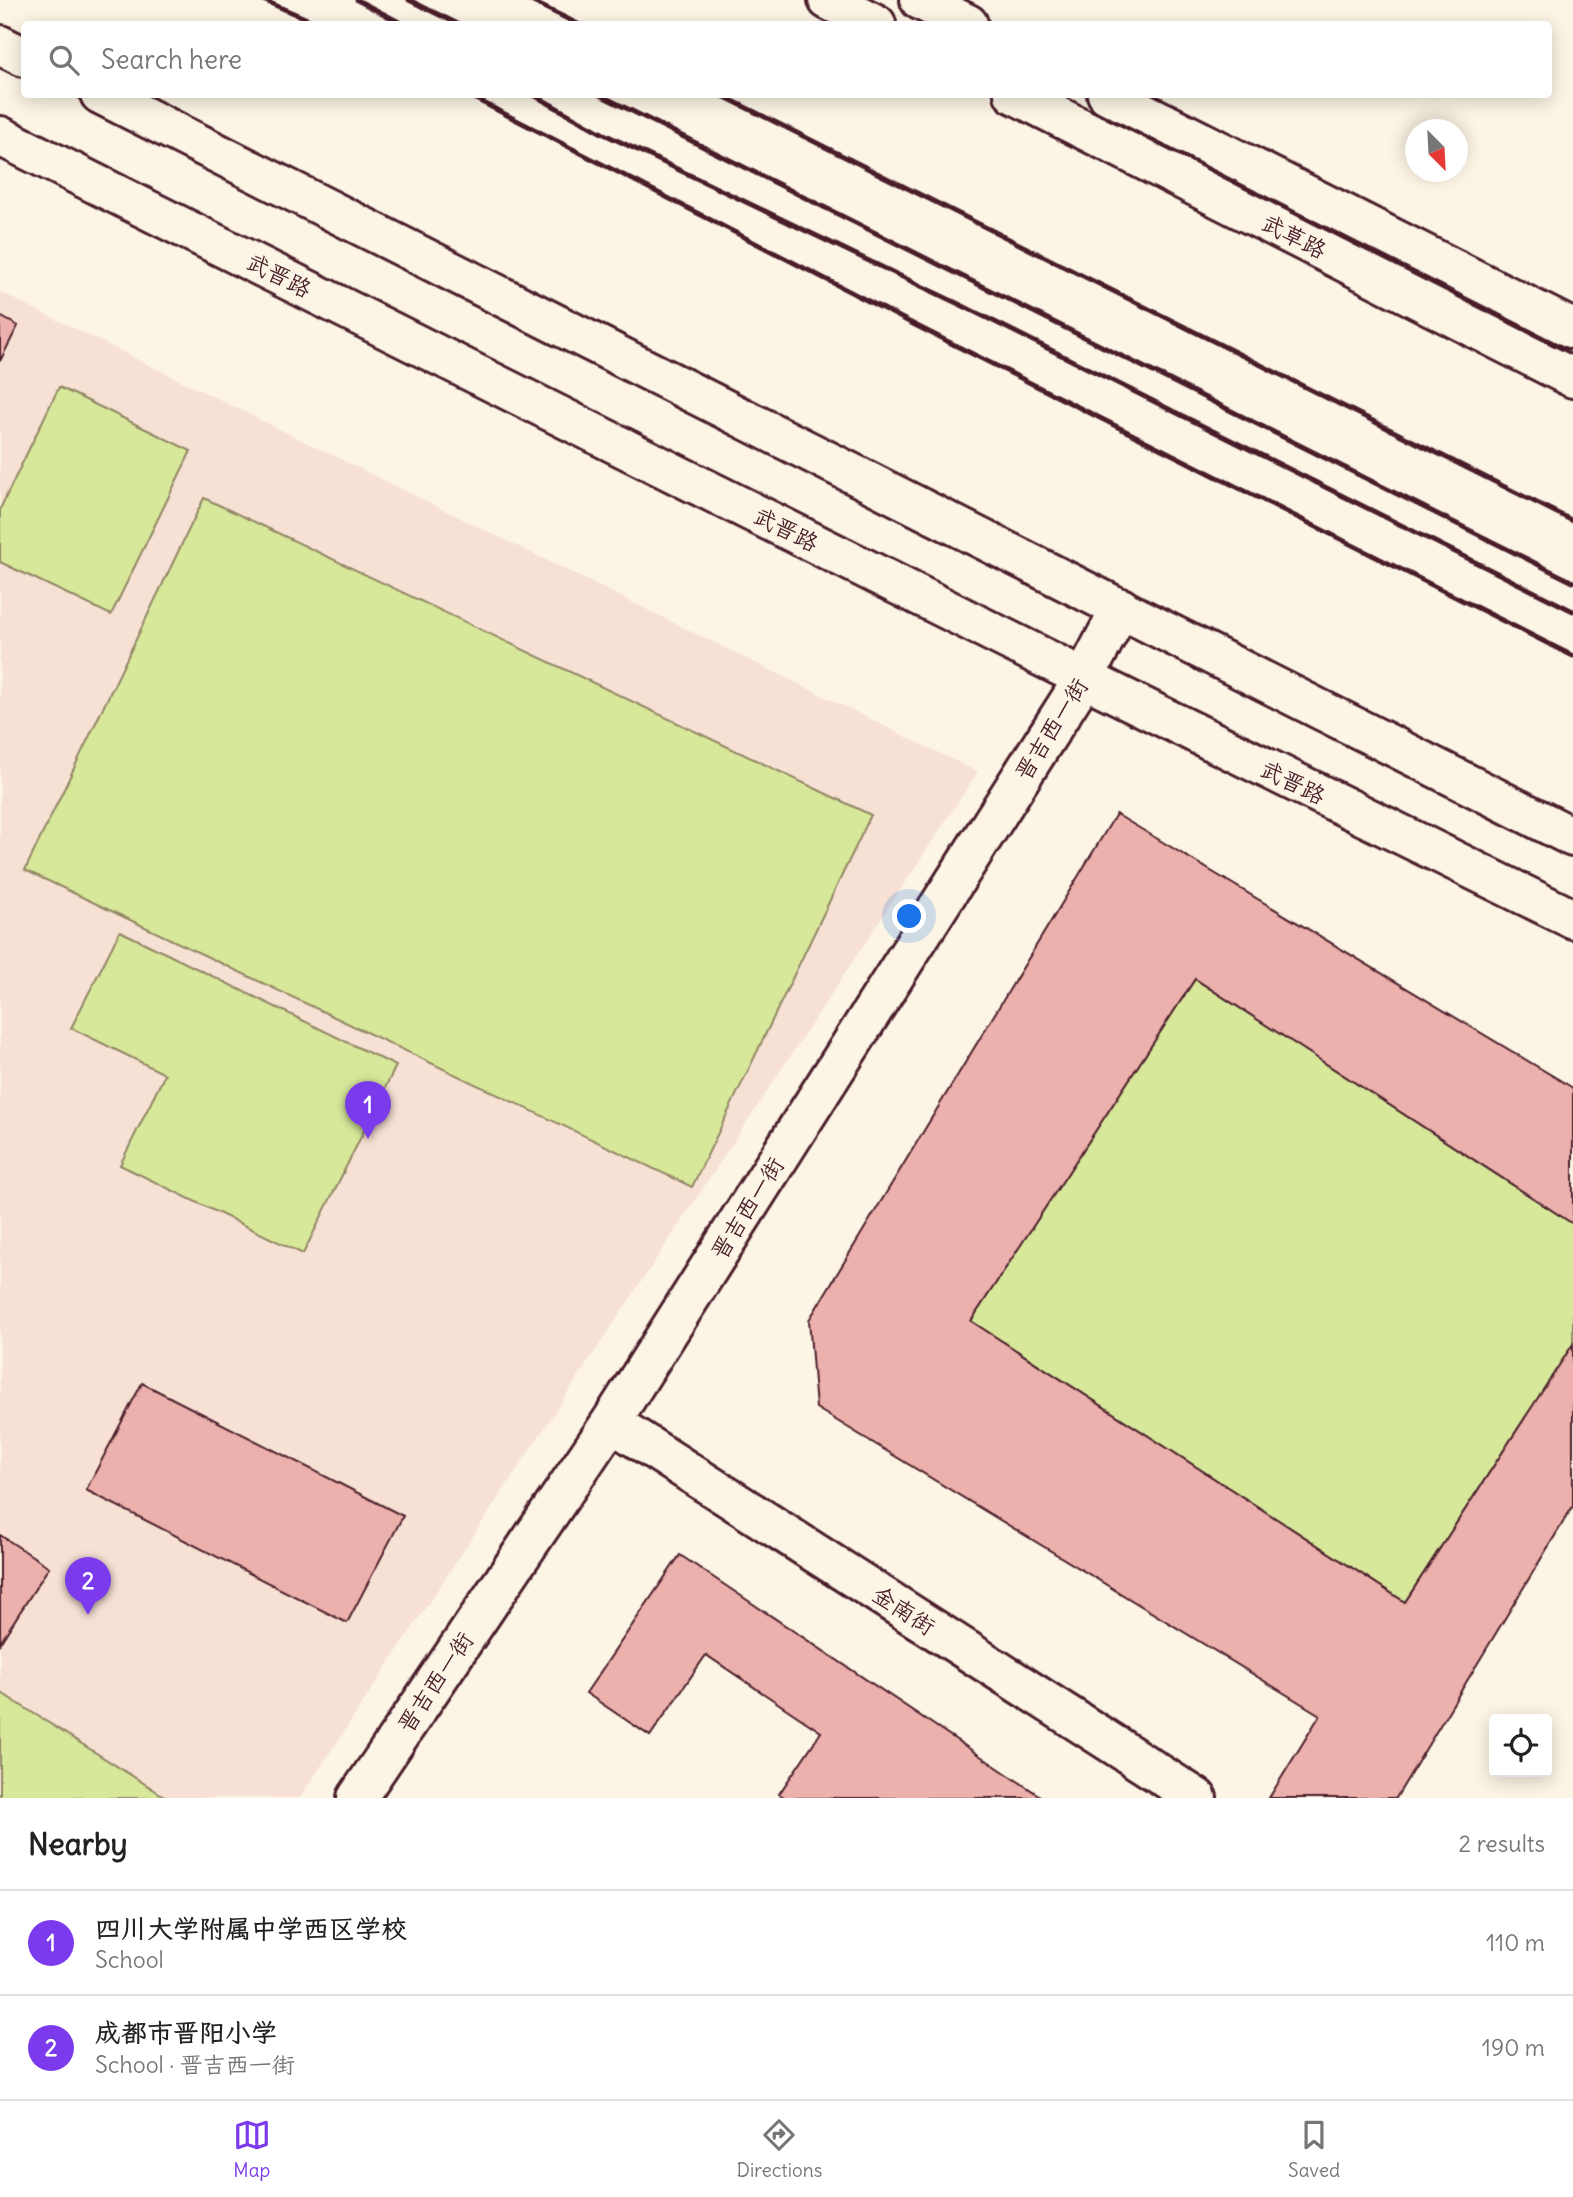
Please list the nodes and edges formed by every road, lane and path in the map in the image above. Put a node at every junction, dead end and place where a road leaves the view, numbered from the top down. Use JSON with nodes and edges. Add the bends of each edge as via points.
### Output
{"nodes":[{"id":1,"x":828,"y":0,"type":"edge"},
{"id":2,"x":920,"y":0,"type":"edge"},
{"id":3,"x":870,"y":21,"type":"edge"},
{"id":4,"x":962,"y":21,"type":"edge"},
{"id":5,"x":0,"y":45,"type":"edge"},
{"id":6,"x":21,"y":56,"type":"edge"},
{"id":7,"x":108,"y":98,"type":"edge"},
{"id":8,"x":1022,"y":98,"type":"edge"},
{"id":9,"x":1115,"y":98,"type":"edge"},
{"id":10,"x":0,"y":136,"type":"edge"},
{"id":11,"x":1573,"y":329,"type":"edge"},
{"id":12,"x":1573,"y":378,"type":"edge"},
{"id":13,"x":1121,"y":608,"type":"junction"},
{"id":14,"x":1084,"y":678,"type":"junction"},
{"id":15,"x":1573,"y":837,"type":"edge"},
{"id":16,"x":1573,"y":919,"type":"edge"},
{"id":17,"x":611,"y":1422,"type":"junction"},
{"id":18,"x":356,"y":1798,"type":"edge"},
{"id":19,"x":1197,"y":1798,"type":"edge"}],
"edges":[{"from":1,"to":3,"type":"street"},
{"from":2,"to":4,"type":"street"},
{"from":5,"to":6,"type":"street"},
{"from":7,"to":13,"type":"street"},
{"from":8,"to":12,"type":"street","name":"武草路"},
{"from":9,"to":11,"type":"street","name":"武草路"},
{"from":10,"to":14,"type":"street","name":"武晋路"},
{"from":13,"to":14,"type":"street","name":"晋吉西一街"},
{"from":13,"to":15,"type":"street"},
{"from":14,"to":16,"type":"street","name":"武晋路"},
{"from":14,"to":17,"type":"street","name":"晋吉西一街"},
{"from":17,"to":18,"type":"street","name":"晋吉西一街"},
{"from":17,"to":19,"type":"street","name":"金南街"}]}
